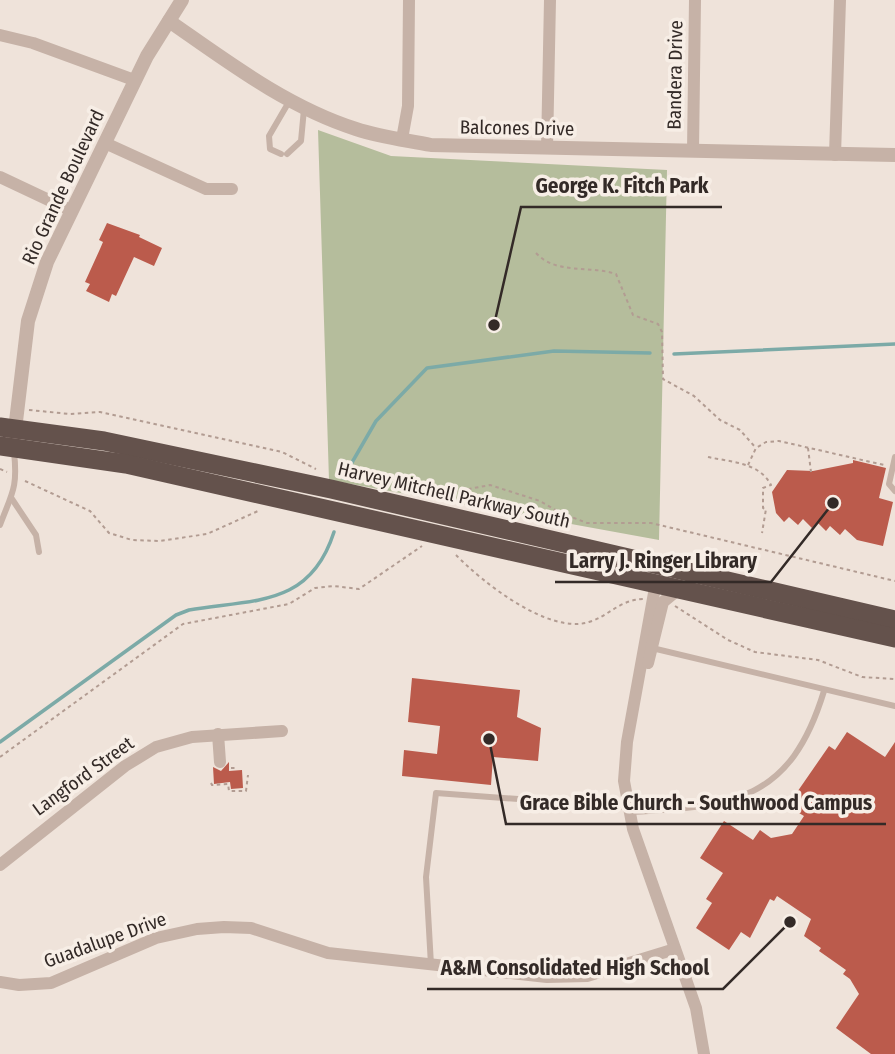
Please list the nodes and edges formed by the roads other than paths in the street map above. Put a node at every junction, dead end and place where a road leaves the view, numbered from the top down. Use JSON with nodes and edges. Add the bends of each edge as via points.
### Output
{"nodes":[{"id":1,"x":182,"y":0,"type":"edge"},
{"id":2,"x":409,"y":0,"type":"edge"},
{"id":3,"x":550,"y":0,"type":"edge"},
{"id":4,"x":695,"y":0,"type":"edge"},
{"id":5,"x":840,"y":0,"type":"edge"},
{"id":6,"x":169,"y":21,"type":"junction"},
{"id":7,"x":0,"y":35,"type":"edge"},
{"id":8,"x":134,"y":80,"type":"junction"},
{"id":9,"x":290,"y":100,"type":"junction"},
{"id":10,"x":304,"y":107,"type":"junction"},
{"id":11,"x":402,"y":139,"type":"junction"},
{"id":12,"x":105,"y":143,"type":"junction"},
{"id":13,"x":547,"y":148,"type":"junction"},
{"id":14,"x":693,"y":151,"type":"junction"},
{"id":15,"x":835,"y":155,"type":"junction"},
{"id":16,"x":895,"y":155,"type":"edge"},
{"id":17,"x":0,"y":177,"type":"edge"},
{"id":18,"x":232,"y":188,"type":"dead end"},
{"id":19,"x":72,"y":211,"type":"junction"},
{"id":20,"x":9,"y":431,"type":"edge"},
{"id":21,"x":895,"y":457,"type":"edge"},
{"id":22,"x":895,"y":491,"type":"edge"},
{"id":23,"x":12,"y":499,"type":"junction"},
{"id":24,"x":0,"y":525,"type":"edge"},
{"id":25,"x":39,"y":552,"type":"dead end"},
{"id":26,"x":680,"y":580,"type":"junction"},
{"id":27,"x":657,"y":594,"type":"junction"},
{"id":28,"x":895,"y":620,"type":"edge"},
{"id":29,"x":895,"y":638,"type":"edge"},
{"id":30,"x":652,"y":648,"type":"junction"},
{"id":31,"x":641,"y":675,"type":"junction"},
{"id":32,"x":824,"y":691,"type":"junction"},
{"id":33,"x":895,"y":706,"type":"edge"},
{"id":34,"x":282,"y":731,"type":"dead end"},
{"id":35,"x":218,"y":734,"type":"junction"},
{"id":36,"x":225,"y":765,"type":"road end"},
{"id":37,"x":628,"y":809,"type":"junction"},
{"id":38,"x":0,"y":865,"type":"edge"},
{"id":39,"x":675,"y":948,"type":"junction"},
{"id":40,"x":431,"y":965,"type":"junction"},
{"id":41,"x":0,"y":982,"type":"edge"},
{"id":42,"x":704,"y":1054,"type":"edge"}],
"edges":[{"from":1,"to":6,"type":"street","name":"Rio Grande Boulevard"},
{"from":2,"to":11,"type":"street","via":[[408,106]]},
{"from":3,"to":13,"type":"street"},
{"from":4,"to":14,"type":"street","name":"Bandera Drive"},
{"from":5,"to":15,"type":"street"},
{"from":6,"to":8,"type":"street","name":"Rio Grande Boulevard"},
{"from":6,"to":9,"type":"street","name":"Balcones Drive"},
{"from":7,"to":8,"type":"street"},
{"from":8,"to":12,"type":"street","name":"Rio Grande Boulevard"},
{"from":9,"to":10,"type":"street","name":"Balcones Drive"},
{"from":9,"to":10,"type":"lane","via":[[269,136],[270,149],[284,154],[301,141]]},
{"from":10,"to":11,"type":"street","name":"Balcones Drive","via":[[358,130]]},
{"from":11,"to":13,"type":"street","name":"Balcones Drive","via":[[430,145]]},
{"from":12,"to":18,"type":"street","via":[[206,189]]},
{"from":12,"to":19,"type":"street","name":"Rio Grande Boulevard"},
{"from":13,"to":14,"type":"street","name":"Balcones Drive"},
{"from":14,"to":15,"type":"street","name":"Balcones Drive"},
{"from":15,"to":16,"type":"street","name":"Balcones Drive"},
{"from":17,"to":19,"type":"street"},
{"from":19,"to":20,"type":"street","name":"Rio Grande Boulevard","via":[[47,262],[28,321]]},
{"from":20,"to":23,"type":"lane","via":[[17,477]]},
{"from":20,"to":26,"type":"highway","name":"Harvey Mitchell Parkway South","via":[[104,441],[331,489]]},
{"from":20,"to":27,"type":"highway"},
{"from":21,"to":22,"type":"lane","via":[[889,484]]},
{"from":23,"to":24,"type":"lane"},
{"from":23,"to":25,"type":"lane","via":[[36,536]]},
{"from":26,"to":27,"type":"highway"},
{"from":26,"to":28,"type":"highway","name":"Harvey Mitchell Parkway South"},
{"from":26,"to":29,"type":"highway","name":"Harvey Mitchell Parkway South"},
{"from":27,"to":30,"type":"street"},
{"from":27,"to":31,"type":"street"},
{"from":30,"to":31,"type":"street"},
{"from":30,"to":32,"type":"lane"},
{"from":31,"to":37,"type":"street","via":[[625,755]]},
{"from":32,"to":33,"type":"lane"},
{"from":32,"to":37,"type":"lane","via":[[800,749],[758,789],[715,806]]},
{"from":34,"to":35,"type":"street","name":"Langford Street"},
{"from":35,"to":36,"type":"street"},
{"from":35,"to":38,"type":"street","name":"Langford Street","via":[[192,737],[145,753]]},
{"from":37,"to":39,"type":"street"},
{"from":37,"to":40,"type":"lane","via":[[436,793],[426,877]]},
{"from":39,"to":40,"type":"street","name":"Guadalupe Drive","via":[[575,977]]},
{"from":39,"to":42,"type":"street","via":[[696,1007]]},
{"from":40,"to":41,"type":"street","name":"Guadalupe Drive","via":[[328,953],[251,928],[224,927],[156,938],[51,982]]}]}
